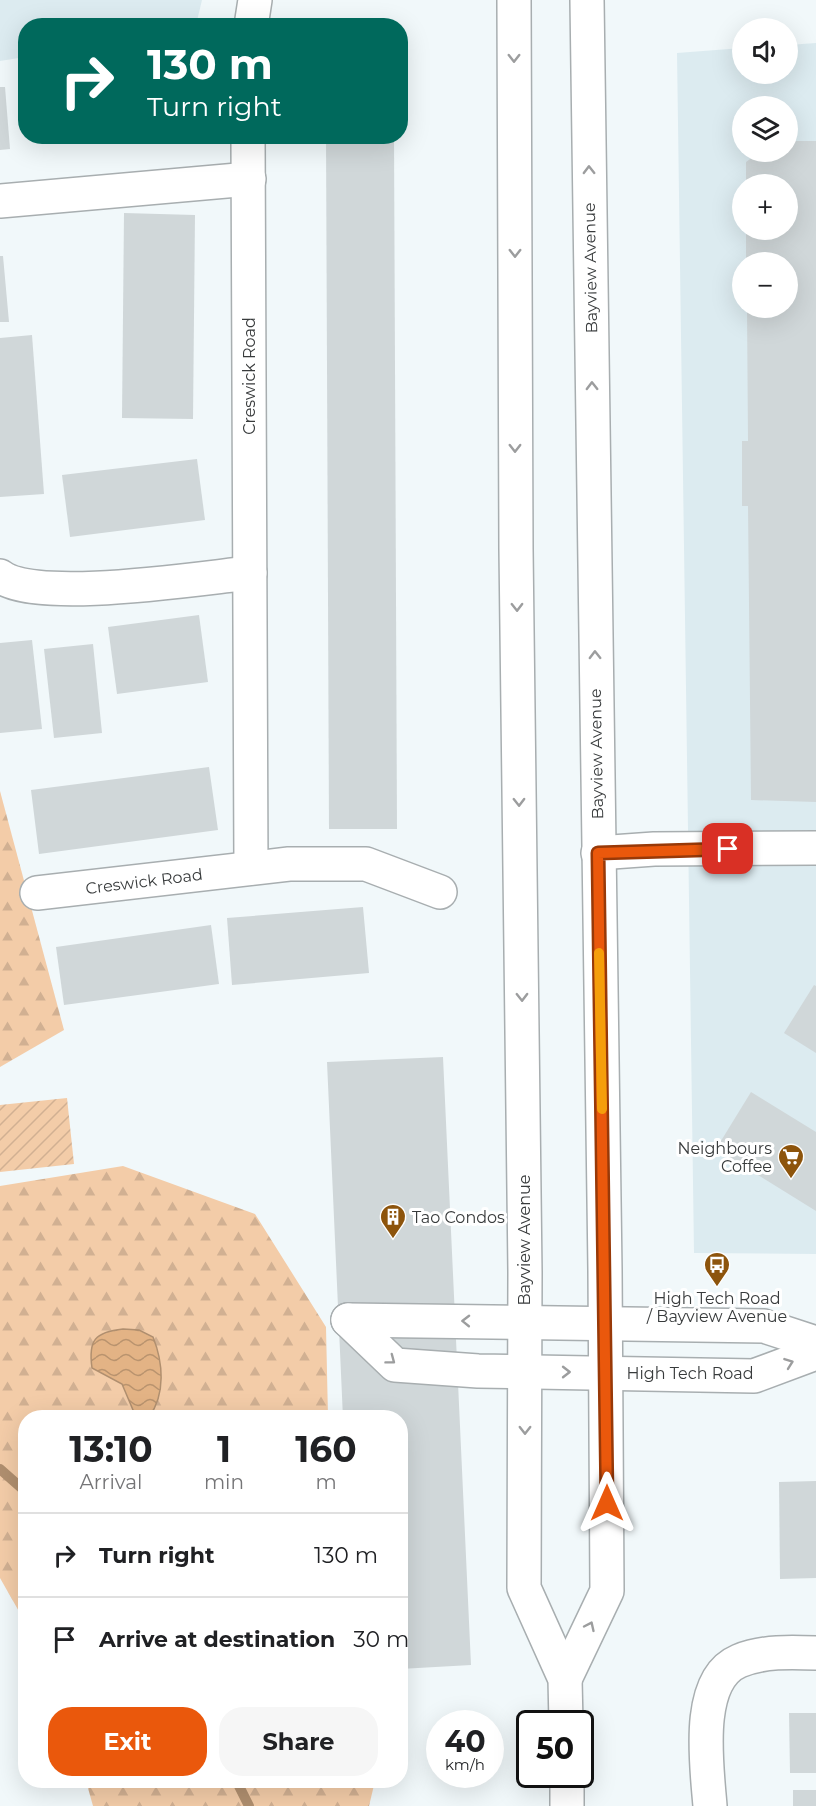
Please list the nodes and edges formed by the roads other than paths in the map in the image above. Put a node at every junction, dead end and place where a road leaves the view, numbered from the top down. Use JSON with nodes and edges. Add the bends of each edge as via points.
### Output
{"nodes":[{"id":1,"x":255,"y":0,"type":"edge"},
{"id":2,"x":514,"y":0,"type":"edge"},
{"id":3,"x":587,"y":0,"type":"edge"},
{"id":4,"x":252,"y":18,"type":"edge"},
{"id":5,"x":248,"y":144,"type":"edge"},
{"id":6,"x":249,"y":179,"type":"junction"},
{"id":7,"x":0,"y":201,"type":"edge"},
{"id":8,"x":250,"y":573,"type":"junction"},
{"id":9,"x":0,"y":576,"type":"edge"},
{"id":10,"x":816,"y":848,"type":"edge"},
{"id":11,"x":598,"y":853,"type":"junction"},
{"id":12,"x":251,"y":868,"type":"junction"},
{"id":13,"x":440,"y":892,"type":"dead end"},
{"id":14,"x":37,"y":893,"type":"dead end"},
{"id":15,"x":525,"y":1321,"type":"junction"},
{"id":16,"x":605,"y":1322,"type":"junction"},
{"id":17,"x":816,"y":1343,"type":"edge"},
{"id":18,"x":816,"y":1353,"type":"edge"},
{"id":19,"x":525,"y":1372,"type":"junction"},
{"id":20,"x":606,"y":1372,"type":"junction"},
{"id":21,"x":816,"y":1653,"type":"edge"},
{"id":22,"x":565,"y":1679,"type":"junction"},
{"id":23,"x":566,"y":1710,"type":"edge"},
{"id":24,"x":567,"y":1788,"type":"edge"},
{"id":25,"x":567,"y":1806,"type":"edge"},
{"id":26,"x":710,"y":1806,"type":"edge"}],
"edges":[{"from":1,"to":4,"type":"main road"},
{"from":2,"to":15,"type":"main road","name":"Bayview Avenue","one_way":true},
{"from":11,"to":3,"type":"main road","name":"Bayview Avenue","one_way":true},
{"from":5,"to":6,"type":"main road","name":"Creswick Road"},
{"from":6,"to":7,"type":"main road"},
{"from":6,"to":8,"type":"main road","name":"Creswick Road"},
{"from":8,"to":9,"type":"main road","via":[[51,590]]},
{"from":8,"to":12,"type":"main road","name":"Creswick Road"},
{"from":10,"to":11,"type":"main road"},
{"from":11,"to":16,"type":"main road","name":"Bayview Avenue"},
{"from":12,"to":13,"type":"main road","name":"Creswick Road","via":[[366,864]]},
{"from":12,"to":14,"type":"main road","name":"Creswick Road"},
{"from":15,"to":16,"type":"main road"},
{"from":15,"to":19,"type":"main road","name":"Bayview Avenue"},
{"from":15,"to":19,"type":"main road","name":"High Tech Road","one_way":true,"via":[[348,1320],[395,1365]]},
{"from":16,"to":17,"type":"main road","via":[[764,1326]]},
{"from":16,"to":20,"type":"main road","name":"Bayview Avenue"},
{"from":20,"to":18,"type":"main road","name":"High Tech Road","one_way":true,"via":[[754,1376]]},
{"from":19,"to":20,"type":"main road","name":"High Tech Road","one_way":true},
{"from":19,"to":22,"type":"main road","name":"Bayview Avenue","one_way":true,"via":[[524,1588]]},
{"from":22,"to":20,"type":"main road","name":"Bayview Avenue","one_way":true,"via":[[607,1591]]},
{"from":21,"to":26,"type":"main road","via":[[758,1656],[737,1662],[718,1678],[708,1707]]},
{"from":22,"to":23,"type":"main road","name":"Bayview Avenue"},
{"from":24,"to":25,"type":"main road"}]}
